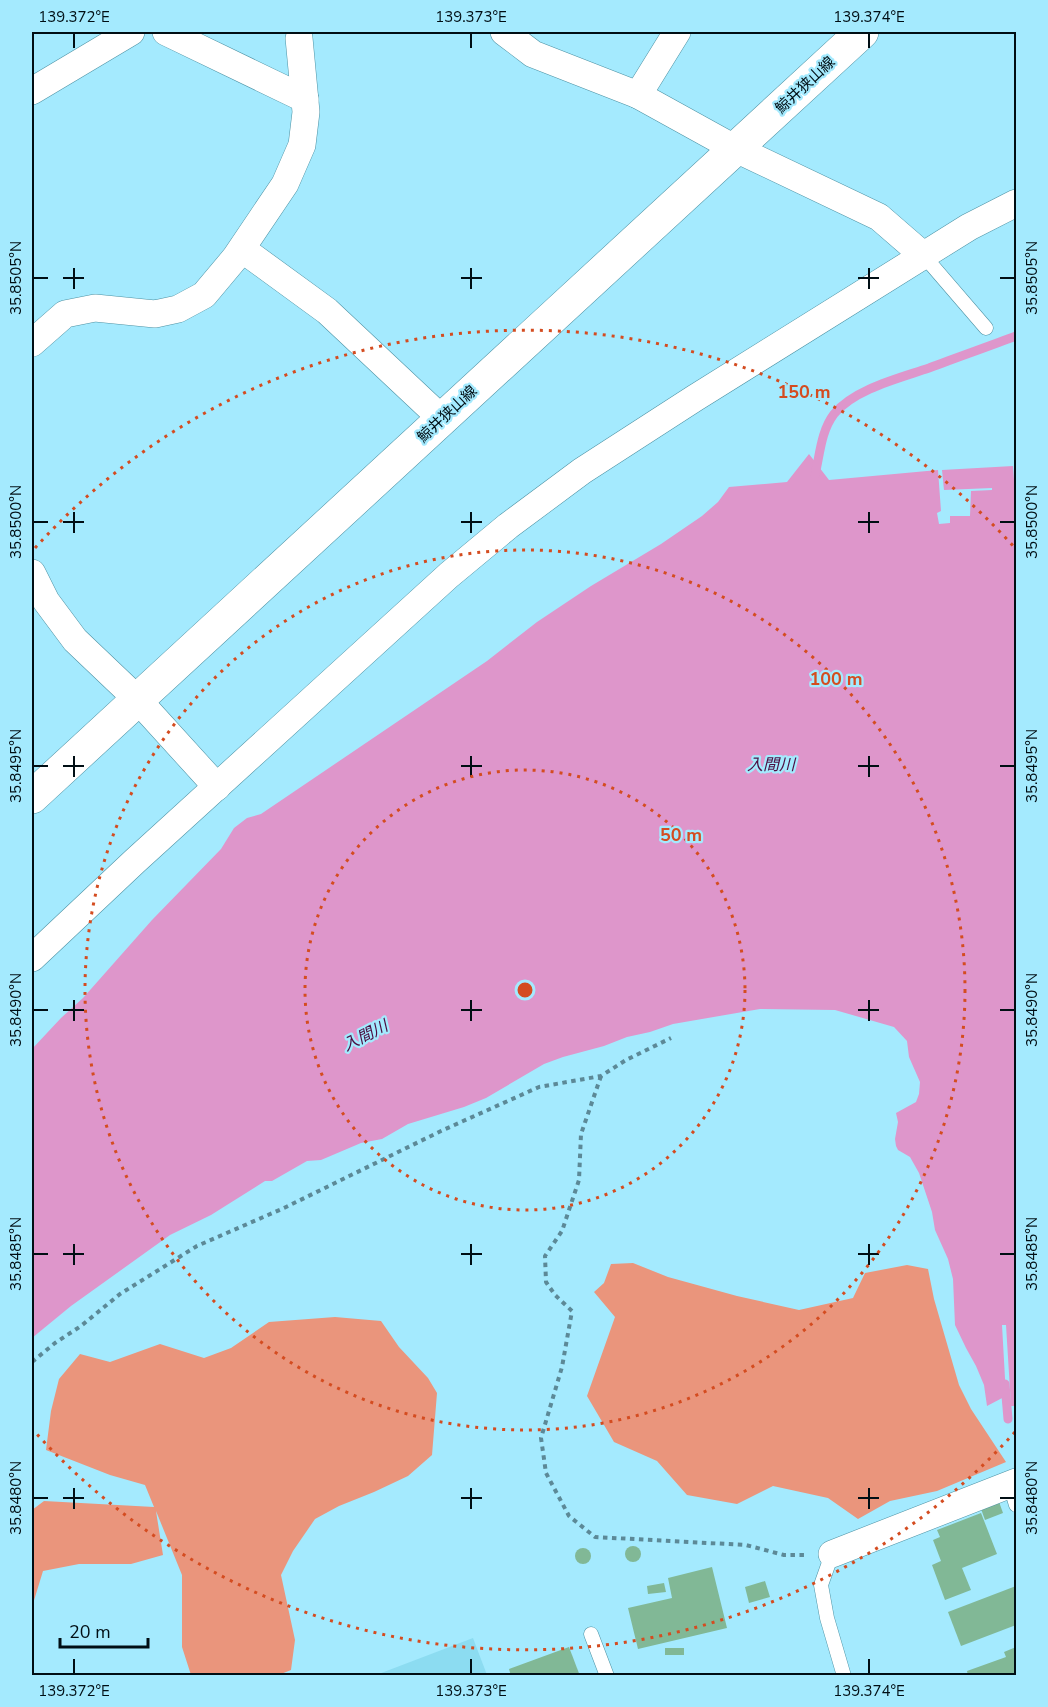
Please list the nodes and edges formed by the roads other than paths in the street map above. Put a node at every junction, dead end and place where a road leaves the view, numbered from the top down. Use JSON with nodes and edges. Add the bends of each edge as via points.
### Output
{"nodes":[{"id":1,"x":131,"y":32,"type":"edge"},
{"id":2,"x":166,"y":32,"type":"edge"},
{"id":3,"x":504,"y":32,"type":"edge"},
{"id":4,"x":677,"y":32,"type":"edge"},
{"id":5,"x":862,"y":32,"type":"edge"},
{"id":6,"x":299,"y":39,"type":"dead end"},
{"id":7,"x":32,"y":91,"type":"edge"},
{"id":8,"x":638,"y":95,"type":"junction"},
{"id":9,"x":305,"y":99,"type":"junction"},
{"id":10,"x":734,"y":148,"type":"junction"},
{"id":11,"x":1017,"y":203,"type":"edge"},
{"id":12,"x":242,"y":249,"type":"junction"},
{"id":13,"x":924,"y":256,"type":"junction"},
{"id":14,"x":986,"y":328,"type":"dead end"},
{"id":15,"x":32,"y":343,"type":"edge"},
{"id":16,"x":442,"y":419,"type":"junction"},
{"id":17,"x":32,"y":573,"type":"edge"},
{"id":18,"x":137,"y":699,"type":"junction"},
{"id":19,"x":216,"y":787,"type":"junction"},
{"id":20,"x":32,"y":796,"type":"edge"},
{"id":21,"x":32,"y":958,"type":"edge"},
{"id":22,"x":1014,"y":1491,"type":"edge"},
{"id":23,"x":832,"y":1554,"type":"joint"},
{"id":24,"x":591,"y":1634,"type":"dead end"},
{"id":25,"x":607,"y":1676,"type":"edge"},
{"id":26,"x":844,"y":1676,"type":"edge"}],
"edges":[{"from":1,"to":7,"type":"street"},
{"from":2,"to":9,"type":"street"},
{"from":3,"to":8,"type":"street","via":[[533,54]]},
{"from":4,"to":8,"type":"street"},
{"from":5,"to":10,"type":"main road","name":"鯨井狭山線"},
{"from":6,"to":9,"type":"street"},
{"from":8,"to":10,"type":"street"},
{"from":9,"to":12,"type":"street","via":[[302,145],[285,184]]},
{"from":10,"to":13,"type":"street","via":[[879,217]]},
{"from":10,"to":16,"type":"main road","name":"鯨井狭山線"},
{"from":11,"to":13,"type":"street"},
{"from":12,"to":15,"type":"street","via":[[204,295],[178,309],[154,314],[94,308],[65,314]]},
{"from":12,"to":16,"type":"street","via":[[327,311]]},
{"from":13,"to":14,"type":"lane"},
{"from":13,"to":19,"type":"street","via":[[582,471],[508,526]]},
{"from":16,"to":18,"type":"main road","name":"鯨井狭山線"},
{"from":17,"to":18,"type":"street","via":[[46,601],[75,640]]},
{"from":18,"to":19,"type":"street"},
{"from":18,"to":20,"type":"main road","name":"鯨井狭山線"},
{"from":19,"to":21,"type":"street"},
{"from":22,"to":23,"type":"street"},
{"from":23,"to":26,"type":"lane","via":[[820,1585]]},
{"from":24,"to":25,"type":"lane"}]}
